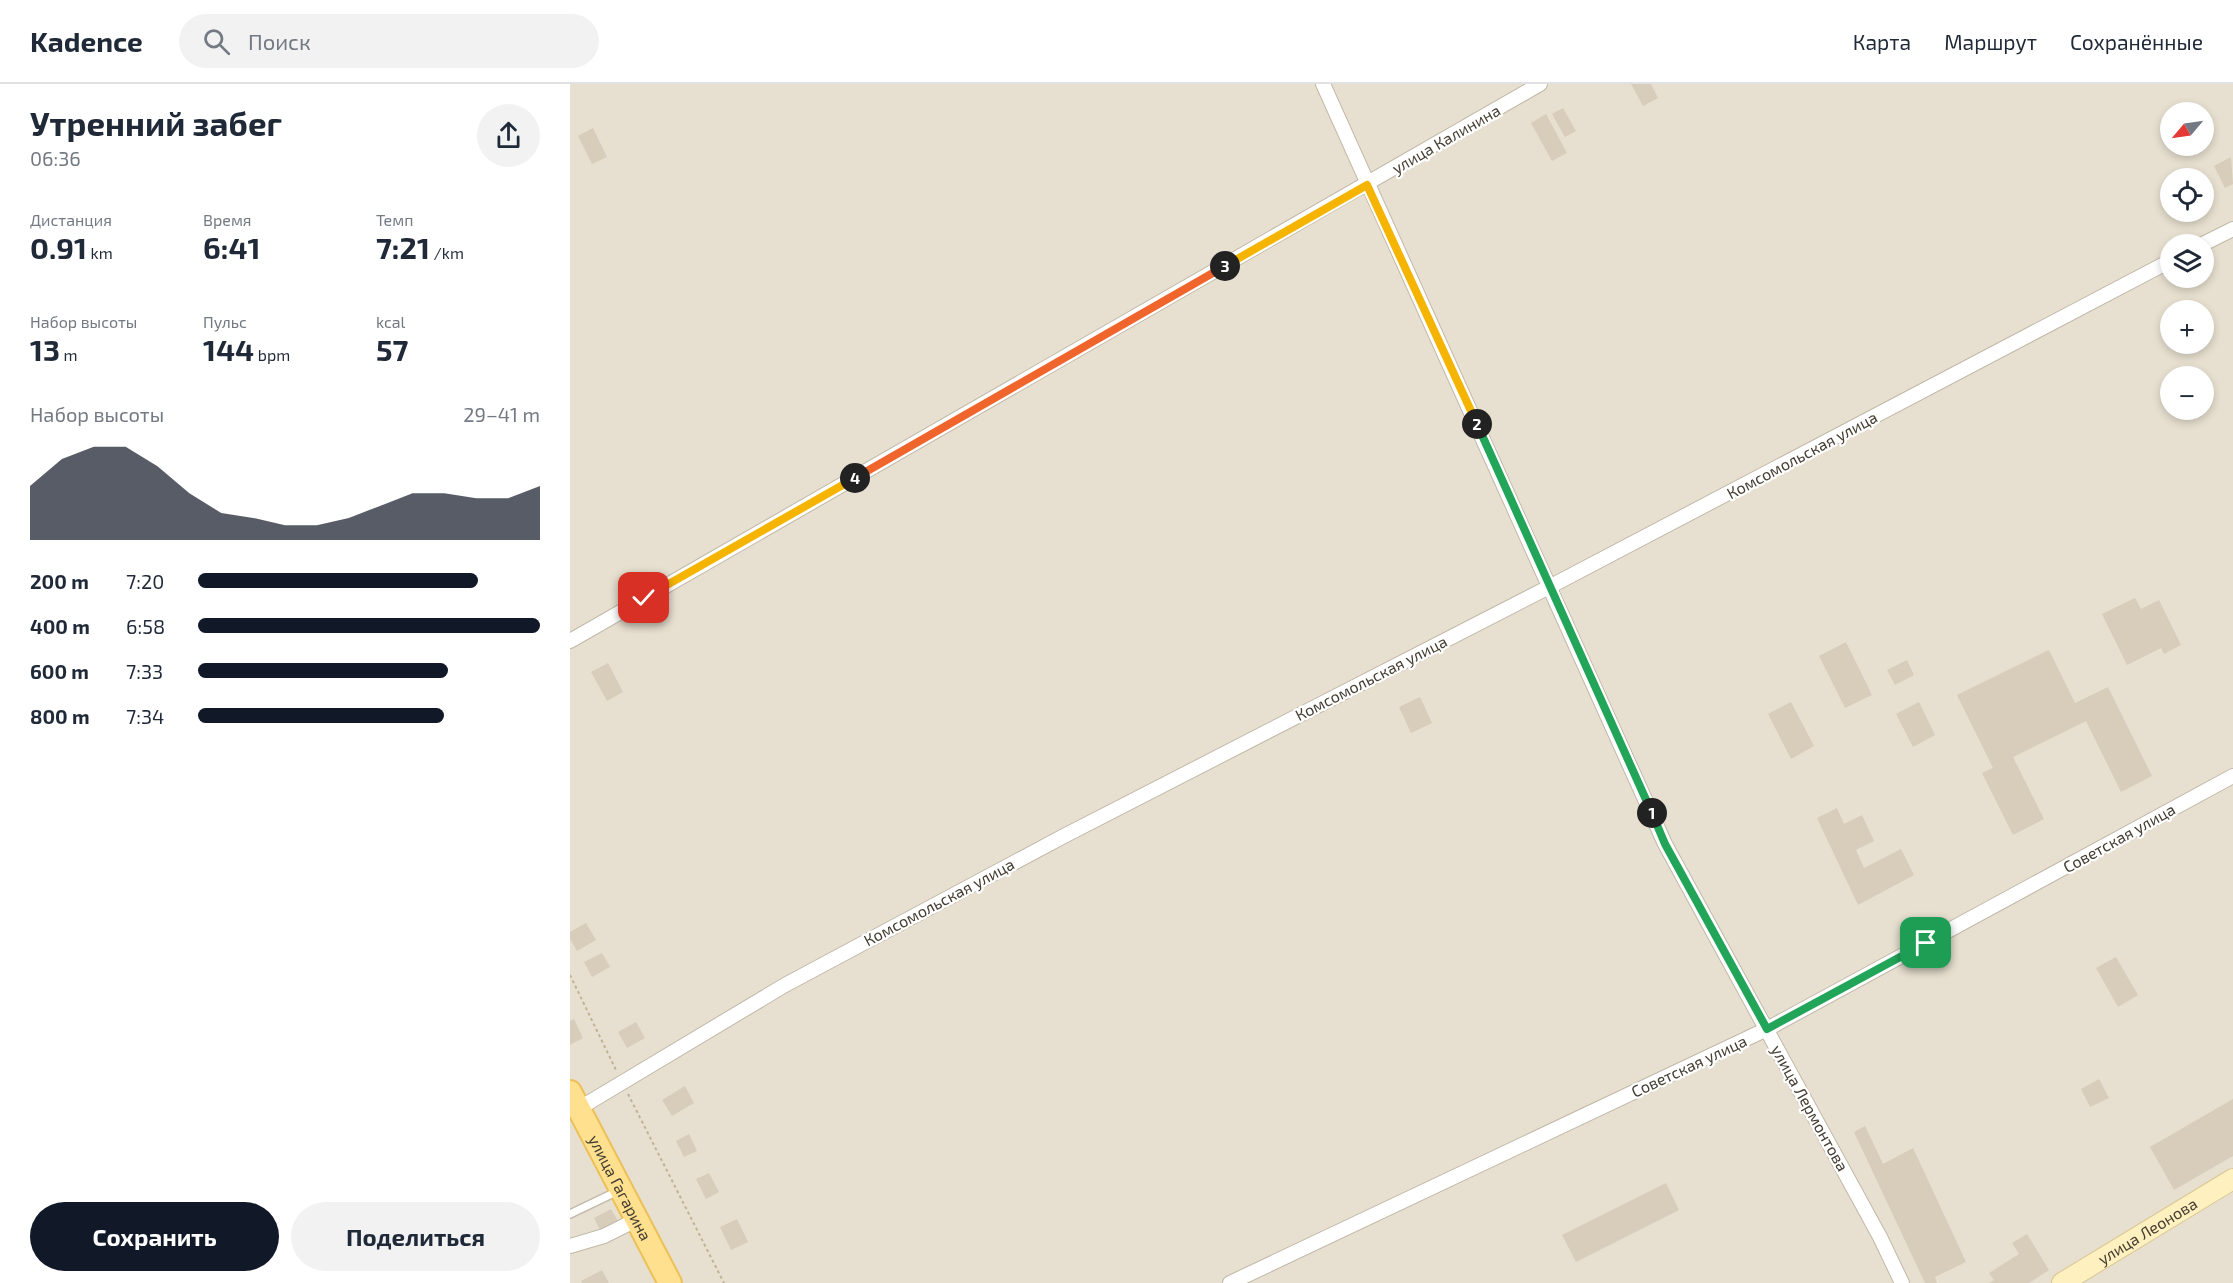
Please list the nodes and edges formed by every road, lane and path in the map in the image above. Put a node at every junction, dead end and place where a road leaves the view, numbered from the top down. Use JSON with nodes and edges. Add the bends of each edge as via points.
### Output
{"nodes":[{"id":1,"x":1323,"y":84,"type":"edge"},
{"id":2,"x":1540,"y":84,"type":"edge"},
{"id":3,"x":1367,"y":185,"type":"junction"},
{"id":4,"x":2233,"y":229,"type":"edge"},
{"id":5,"x":2214,"y":238,"type":"edge"},
{"id":6,"x":2160,"y":266,"type":"edge"},
{"id":7,"x":1551,"y":586,"type":"junction"},
{"id":8,"x":570,"y":641,"type":"edge"},
{"id":9,"x":2233,"y":776,"type":"edge"},
{"id":10,"x":570,"y":975,"type":"edge"},
{"id":11,"x":1767,"y":1029,"type":"junction"},
{"id":12,"x":622,"y":1082,"type":"junction"},
{"id":13,"x":573,"y":1104,"type":"edge"},
{"id":14,"x":2233,"y":1179,"type":"edge"},
{"id":15,"x":620,"y":1190,"type":"junction"},
{"id":16,"x":570,"y":1214,"type":"edge"},
{"id":17,"x":636,"y":1220,"type":"junction"},
{"id":18,"x":570,"y":1246,"type":"edge"},
{"id":19,"x":669,"y":1283,"type":"edge"},
{"id":20,"x":724,"y":1283,"type":"edge"},
{"id":21,"x":1230,"y":1283,"type":"edge"},
{"id":22,"x":1902,"y":1283,"type":"edge"},
{"id":23,"x":2062,"y":1283,"type":"edge"}],
"edges":[{"from":1,"to":3,"type":"street","name":"улица Лермонтова"},
{"from":2,"to":3,"type":"street","name":"улица Калинина"},
{"from":3,"to":7,"type":"street","name":"улица Лермонтова"},
{"from":3,"to":8,"type":"street","name":"улица Калинина"},
{"from":4,"to":5,"type":"street"},
{"from":6,"to":7,"type":"street","name":"Комсомольская улица"},
{"from":7,"to":11,"type":"street","name":"улица Лермонтова","via":[[1665,844]]},
{"from":7,"to":12,"type":"street","name":"Комсомольская улица","via":[[784,985]]},
{"from":9,"to":11,"type":"street","name":"Советская улица"},
{"from":10,"to":12,"type":"path"},
{"from":11,"to":21,"type":"street","name":"Советская улица"},
{"from":11,"to":22,"type":"street","name":"улица Лермонтова"},
{"from":12,"to":13,"type":"street","name":"Комсомольская улица"},
{"from":12,"to":20,"type":"path"},
{"from":13,"to":15,"type":"main road","name":"улица Гагарина"},
{"from":14,"to":23,"type":"main road","name":"улица Леонова"},
{"from":15,"to":16,"type":"lane"},
{"from":15,"to":17,"type":"main road","name":"улица Гагарина"},
{"from":17,"to":18,"type":"street","via":[[604,1236]]},
{"from":17,"to":19,"type":"main road","name":"улица Гагарина"}]}
